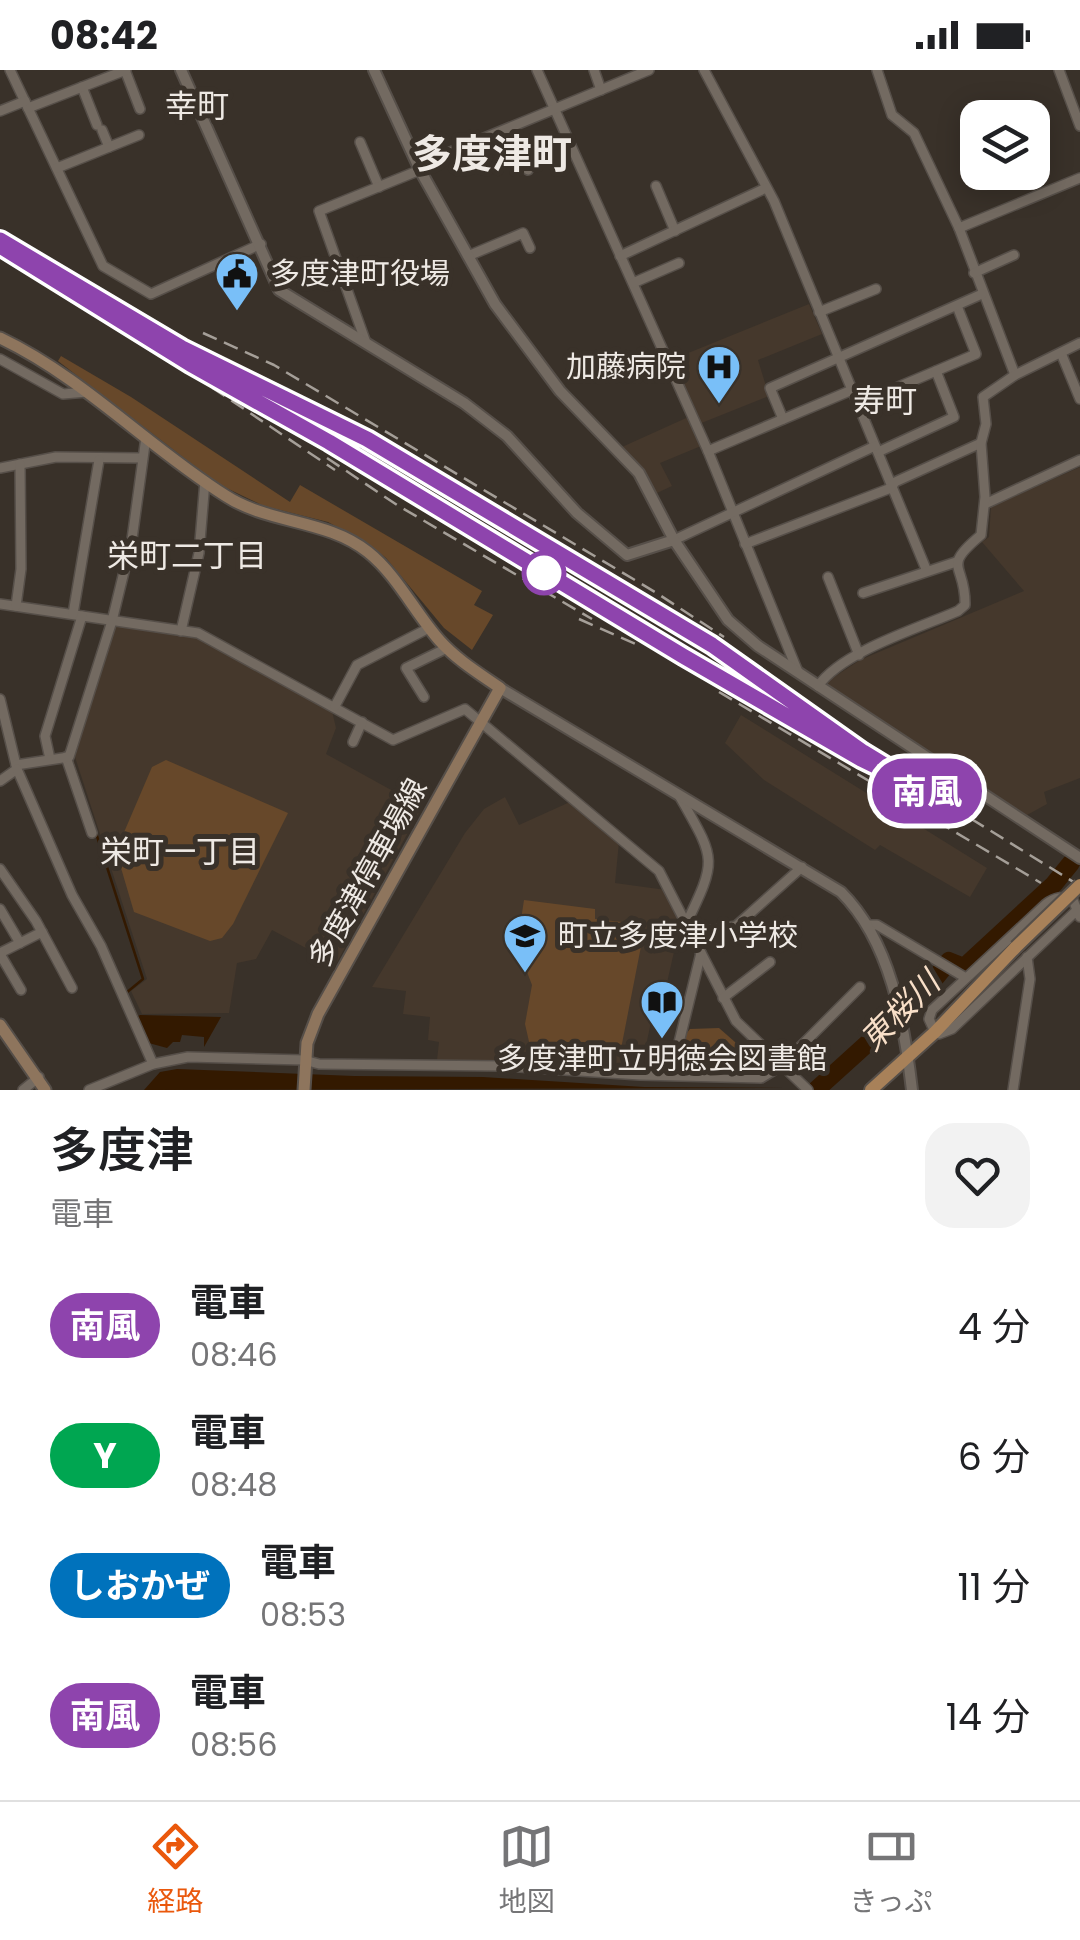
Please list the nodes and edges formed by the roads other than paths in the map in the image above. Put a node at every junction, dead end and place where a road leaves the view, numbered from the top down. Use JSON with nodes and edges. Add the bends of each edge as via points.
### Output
{"nodes":[{"id":1,"x":10,"y":70,"type":"edge"},
{"id":2,"x":125,"y":70,"type":"edge"},
{"id":3,"x":181,"y":70,"type":"edge"},
{"id":4,"x":374,"y":70,"type":"edge"},
{"id":5,"x":537,"y":70,"type":"edge"},
{"id":6,"x":594,"y":70,"type":"edge"},
{"id":7,"x":704,"y":70,"type":"edge"},
{"id":8,"x":878,"y":70,"type":"edge"},
{"id":9,"x":1059,"y":70,"type":"edge"},
{"id":10,"x":646,"y":71,"type":"edge"},
{"id":11,"x":82,"y":87,"type":"junction"},
{"id":12,"x":602,"y":90,"type":"junction"},
{"id":13,"x":26,"y":105,"type":"junction"},
{"id":14,"x":140,"y":109,"type":"dead end"},
{"id":15,"x":556,"y":110,"type":"junction"},
{"id":16,"x":0,"y":111,"type":"edge"},
{"id":17,"x":1079,"y":120,"type":"edge"},
{"id":18,"x":512,"y":129,"type":"junction"},
{"id":19,"x":138,"y":135,"type":"dead end"},
{"id":20,"x":360,"y":142,"type":"dead end"},
{"id":21,"x":109,"y":147,"type":"junction"},
{"id":22,"x":56,"y":168,"type":"junction"},
{"id":23,"x":420,"y":170,"type":"junction"},
{"id":24,"x":528,"y":170,"type":"dead end"},
{"id":25,"x":1080,"y":178,"type":"edge"},
{"id":26,"x":656,"y":186,"type":"dead end"},
{"id":27,"x":379,"y":187,"type":"junction"},
{"id":28,"x":766,"y":188,"type":"junction"},
{"id":29,"x":959,"y":228,"type":"junction"},
{"id":30,"x":675,"y":231,"type":"junction"},
{"id":31,"x":261,"y":244,"type":"junction"},
{"id":32,"x":530,"y":248,"type":"dead end"},
{"id":33,"x":468,"y":256,"type":"junction"},
{"id":34,"x":620,"y":256,"type":"junction"},
{"id":35,"x":1014,"y":256,"type":"dead end"},
{"id":36,"x":680,"y":263,"type":"dead end"},
{"id":37,"x":974,"y":272,"type":"junction"},
{"id":38,"x":633,"y":284,"type":"junction"},
{"id":39,"x":876,"y":289,"type":"dead end"},
{"id":40,"x":982,"y":294,"type":"junction"},
{"id":41,"x":957,"y":306,"type":"junction"},
{"id":42,"x":820,"y":312,"type":"junction"},
{"id":43,"x":0,"y":338,"type":"edge"},
{"id":44,"x":364,"y":340,"type":"junction"},
{"id":45,"x":1080,"y":343,"type":"edge"},
{"id":46,"x":1060,"y":352,"type":"junction"},
{"id":47,"x":839,"y":358,"type":"junction"},
{"id":48,"x":0,"y":359,"type":"edge"},
{"id":49,"x":936,"y":371,"type":"junction"},
{"id":50,"x":1014,"y":375,"type":"junction"},
{"id":51,"x":852,"y":390,"type":"junction"},
{"id":52,"x":87,"y":392,"type":"junction"},
{"id":53,"x":1080,"y":399,"type":"edge"},
{"id":54,"x":858,"y":404,"type":"junction"},
{"id":55,"x":783,"y":420,"type":"junction"},
{"id":56,"x":146,"y":437,"type":"junction"},
{"id":57,"x":982,"y":443,"type":"junction"},
{"id":58,"x":876,"y":449,"type":"junction"},
{"id":59,"x":708,"y":452,"type":"junction"},
{"id":60,"x":142,"y":458,"type":"junction"},
{"id":61,"x":99,"y":460,"type":"junction"},
{"id":62,"x":1080,"y":460,"type":"edge"},
{"id":63,"x":20,"y":464,"type":"junction"},
{"id":64,"x":0,"y":468,"type":"edge"},
{"id":65,"x":204,"y":482,"type":"junction"},
{"id":66,"x":891,"y":488,"type":"junction"},
{"id":67,"x":985,"y":504,"type":"junction"},
{"id":68,"x":732,"y":512,"type":"junction"},
{"id":69,"x":674,"y":540,"type":"junction"},
{"id":70,"x":745,"y":544,"type":"junction"},
{"id":71,"x":956,"y":562,"type":"junction"},
{"id":72,"x":926,"y":570,"type":"junction"},
{"id":73,"x":828,"y":577,"type":"dead end"},
{"id":74,"x":863,"y":593,"type":"dead end"},
{"id":75,"x":0,"y":604,"type":"edge"},
{"id":76,"x":16,"y":606,"type":"junction"},
{"id":77,"x":78,"y":615,"type":"junction"},
{"id":78,"x":112,"y":621,"type":"junction"},
{"id":79,"x":430,"y":628,"type":"junction"},
{"id":80,"x":181,"y":630,"type":"junction"},
{"id":81,"x":447,"y":648,"type":"junction"},
{"id":82,"x":859,"y":655,"type":"junction"},
{"id":83,"x":799,"y":674,"type":"junction"},
{"id":84,"x":818,"y":686,"type":"junction"},
{"id":85,"x":500,"y":688,"type":"junction"},
{"id":86,"x":424,"y":697,"type":"dead end"},
{"id":87,"x":0,"y":699,"type":"edge"},
{"id":88,"x":335,"y":706,"type":"junction"},
{"id":89,"x":362,"y":722,"type":"junction"},
{"id":90,"x":480,"y":724,"type":"junction"},
{"id":91,"x":353,"y":742,"type":"dead end"},
{"id":92,"x":66,"y":757,"type":"junction"},
{"id":93,"x":50,"y":760,"type":"junction"},
{"id":94,"x":16,"y":767,"type":"junction"},
{"id":95,"x":0,"y":781,"type":"edge"},
{"id":96,"x":678,"y":793,"type":"junction"},
{"id":97,"x":92,"y":833,"type":"dead end"},
{"id":98,"x":1080,"y":858,"type":"edge"},
{"id":99,"x":802,"y":866,"type":"junction"},
{"id":100,"x":0,"y":869,"type":"edge"},
{"id":101,"x":1080,"y":885,"type":"edge"},
{"id":102,"x":0,"y":909,"type":"edge"},
{"id":103,"x":1078,"y":914,"type":"edge"},
{"id":104,"x":687,"y":922,"type":"junction"},
{"id":105,"x":868,"y":925,"type":"junction"},
{"id":106,"x":42,"y":932,"type":"junction"},
{"id":107,"x":692,"y":934,"type":"junction"},
{"id":108,"x":20,"y":943,"type":"junction"},
{"id":109,"x":1022,"y":952,"type":"junction"},
{"id":110,"x":0,"y":953,"type":"edge"},
{"id":111,"x":701,"y":953,"type":"junction"},
{"id":112,"x":770,"y":962,"type":"dead end"},
{"id":113,"x":966,"y":978,"type":"junction"},
{"id":114,"x":860,"y":987,"type":"dead end"},
{"id":115,"x":72,"y":988,"type":"dead end"},
{"id":116,"x":21,"y":990,"type":"dead end"},
{"id":117,"x":723,"y":998,"type":"junction"},
{"id":118,"x":0,"y":1025,"type":"edge"},
{"id":119,"x":934,"y":1032,"type":"junction"},
{"id":120,"x":908,"y":1056,"type":"junction"},
{"id":121,"x":153,"y":1064,"type":"junction"},
{"id":122,"x":303,"y":1065,"type":"junction"},
{"id":123,"x":781,"y":1066,"type":"junction"},
{"id":124,"x":671,"y":1075,"type":"junction"},
{"id":125,"x":38,"y":1078,"type":"junction"},
{"id":126,"x":23,"y":1090,"type":"edge"},
{"id":127,"x":45,"y":1090,"type":"edge"},
{"id":128,"x":89,"y":1090,"type":"edge"},
{"id":129,"x":304,"y":1090,"type":"edge"},
{"id":130,"x":808,"y":1090,"type":"edge"},
{"id":131,"x":871,"y":1090,"type":"edge"},
{"id":132,"x":912,"y":1090,"type":"edge"},
{"id":133,"x":1013,"y":1090,"type":"edge"}],
"edges":[{"from":1,"to":13,"type":"street"},
{"from":2,"to":11,"type":"street"},
{"from":2,"to":14,"type":"street"},
{"from":3,"to":31,"type":"street"},
{"from":4,"to":23,"type":"street"},
{"from":5,"to":15,"type":"street"},
{"from":6,"to":12,"type":"street"},
{"from":7,"to":28,"type":"street"},
{"from":8,"to":29,"type":"street","via":[[892,115],[914,133]]},
{"from":9,"to":17,"type":"street"},
{"from":10,"to":12,"type":"street"},
{"from":11,"to":13,"type":"street"},
{"from":11,"to":21,"type":"street"},
{"from":12,"to":15,"type":"street"},
{"from":13,"to":16,"type":"street"},
{"from":13,"to":22,"type":"street"},
{"from":15,"to":18,"type":"street"},
{"from":15,"to":34,"type":"street"},
{"from":18,"to":23,"type":"street"},
{"from":18,"to":24,"type":"street"},
{"from":19,"to":21,"type":"street"},
{"from":20,"to":27,"type":"street"},
{"from":21,"to":22,"type":"street"},
{"from":22,"to":31,"type":"street","via":[[104,266],[151,294]]},
{"from":23,"to":27,"type":"street"},
{"from":23,"to":33,"type":"street"},
{"from":25,"to":29,"type":"street"},
{"from":26,"to":30,"type":"street"},
{"from":27,"to":44,"type":"street","via":[[319,211]]},
{"from":28,"to":30,"type":"street"},
{"from":28,"to":42,"type":"street"},
{"from":29,"to":37,"type":"street"},
{"from":30,"to":34,"type":"street"},
{"from":31,"to":44,"type":"street","via":[[279,290]]},
{"from":32,"to":33,"type":"street","via":[[523,233]]},
{"from":33,"to":69,"type":"street","via":[[560,391],[639,473]]},
{"from":34,"to":38,"type":"street"},
{"from":35,"to":37,"type":"street"},
{"from":36,"to":38,"type":"street"},
{"from":37,"to":40,"type":"street"},
{"from":38,"to":59,"type":"street"},
{"from":39,"to":42,"type":"street"},
{"from":40,"to":41,"type":"street"},
{"from":40,"to":50,"type":"street"},
{"from":41,"to":47,"type":"street"},
{"from":41,"to":49,"type":"street","via":[[976,354]]},
{"from":42,"to":47,"type":"street"},
{"from":43,"to":52,"type":"main road"},
{"from":44,"to":69,"type":"street","via":[[507,436],[577,512],[628,555]]},
{"from":45,"to":46,"type":"street"},
{"from":46,"to":50,"type":"street"},
{"from":46,"to":53,"type":"street"},
{"from":47,"to":51,"type":"street"},
{"from":47,"to":55,"type":"street","via":[[770,388]]},
{"from":48,"to":52,"type":"street","via":[[63,394]]},
{"from":49,"to":54,"type":"street"},
{"from":49,"to":58,"type":"street","via":[[954,417]]},
{"from":50,"to":57,"type":"street","via":[[983,397]]},
{"from":51,"to":54,"type":"street"},
{"from":51,"to":55,"type":"street"},
{"from":52,"to":56,"type":"main road"},
{"from":54,"to":58,"type":"street"},
{"from":55,"to":59,"type":"street"},
{"from":56,"to":60,"type":"street"},
{"from":56,"to":65,"type":"main road"},
{"from":57,"to":66,"type":"street"},
{"from":57,"to":67,"type":"street"},
{"from":58,"to":66,"type":"street"},
{"from":58,"to":68,"type":"street"},
{"from":59,"to":68,"type":"street"},
{"from":60,"to":61,"type":"street"},
{"from":60,"to":78,"type":"street"},
{"from":61,"to":63,"type":"street","via":[[56,456]]},
{"from":61,"to":77,"type":"street"},
{"from":62,"to":67,"type":"street"},
{"from":63,"to":64,"type":"street"},
{"from":63,"to":76,"type":"street"},
{"from":65,"to":79,"type":"main road","via":[[250,508],[351,540],[381,563]]},
{"from":65,"to":80,"type":"street","via":[[199,554]]},
{"from":66,"to":70,"type":"street"},
{"from":66,"to":72,"type":"street"},
{"from":67,"to":71,"type":"street","via":[[981,535]]},
{"from":68,"to":69,"type":"street"},
{"from":68,"to":70,"type":"street"},
{"from":69,"to":83,"type":"street","via":[[728,620]]},
{"from":70,"to":83,"type":"street"},
{"from":71,"to":72,"type":"street"},
{"from":71,"to":82,"type":"street","via":[[965,597],[958,611]]},
{"from":72,"to":74,"type":"street"},
{"from":73,"to":82,"type":"street"},
{"from":75,"to":76,"type":"street"},
{"from":76,"to":77,"type":"street"},
{"from":77,"to":78,"type":"street"},
{"from":77,"to":93,"type":"street","via":[[45,736]]},
{"from":78,"to":80,"type":"street"},
{"from":78,"to":92,"type":"street"},
{"from":79,"to":81,"type":"main road"},
{"from":79,"to":88,"type":"street","via":[[357,664]]},
{"from":80,"to":88,"type":"street"},
{"from":81,"to":85,"type":"main road"},
{"from":81,"to":86,"type":"street","via":[[406,668]]},
{"from":82,"to":84,"type":"street"},
{"from":83,"to":84,"type":"street"},
{"from":84,"to":98,"type":"street"},
{"from":85,"to":90,"type":"main road","name":"多度津停車場線"},
{"from":85,"to":96,"type":"street"},
{"from":87,"to":94,"type":"street"},
{"from":88,"to":89,"type":"street"},
{"from":89,"to":90,"type":"street","via":[[393,740],[465,709]]},
{"from":89,"to":91,"type":"street"},
{"from":90,"to":104,"type":"street","via":[[646,858]]},
{"from":90,"to":122,"type":"main road","name":"多度津停車場線","via":[[318,1014]]},
{"from":92,"to":93,"type":"street"},
{"from":92,"to":97,"type":"street"},
{"from":93,"to":94,"type":"street"},
{"from":94,"to":95,"type":"street"},
{"from":94,"to":121,"type":"street"},
{"from":96,"to":99,"type":"street"},
{"from":96,"to":104,"type":"street","via":[[709,852],[710,870]]},
{"from":99,"to":105,"type":"street","via":[[841,892]]},
{"from":99,"to":107,"type":"street","via":[[736,926]]},
{"from":100,"to":106,"type":"street"},
{"from":101,"to":109,"type":"main road","bridge":true},
{"from":102,"to":108,"type":"street"},
{"from":103,"to":109,"type":"street"},
{"from":103,"to":113,"type":"street","via":[[1072,900],[1052,899]]},
{"from":104,"to":107,"type":"street"},
{"from":105,"to":113,"type":"street"},
{"from":105,"to":120,"type":"street","via":[[902,1018]]},
{"from":106,"to":108,"type":"street"},
{"from":106,"to":115,"type":"street"},
{"from":107,"to":111,"type":"street"},
{"from":108,"to":110,"type":"street"},
{"from":109,"to":119,"type":"main road"},
{"from":109,"to":133,"type":"street","via":[[1030,979]]},
{"from":110,"to":116,"type":"street"},
{"from":111,"to":117,"type":"street"},
{"from":111,"to":124,"type":"street"},
{"from":112,"to":117,"type":"street"},
{"from":113,"to":119,"type":"street","via":[[932,1010]]},
{"from":114,"to":123,"type":"street"},
{"from":117,"to":123,"type":"street","via":[[736,1022]]},
{"from":118,"to":125,"type":"main road"},
{"from":119,"to":120,"type":"main road"},
{"from":120,"to":131,"type":"main road"},
{"from":120,"to":132,"type":"street"},
{"from":121,"to":122,"type":"street","via":[[188,1057]]},
{"from":121,"to":128,"type":"street"},
{"from":122,"to":124,"type":"street"},
{"from":122,"to":129,"type":"main road","name":"多度津停車場線"},
{"from":123,"to":124,"type":"street","via":[[761,1078]]},
{"from":123,"to":130,"type":"street"},
{"from":125,"to":126,"type":"street"},
{"from":125,"to":127,"type":"main road"}]}
